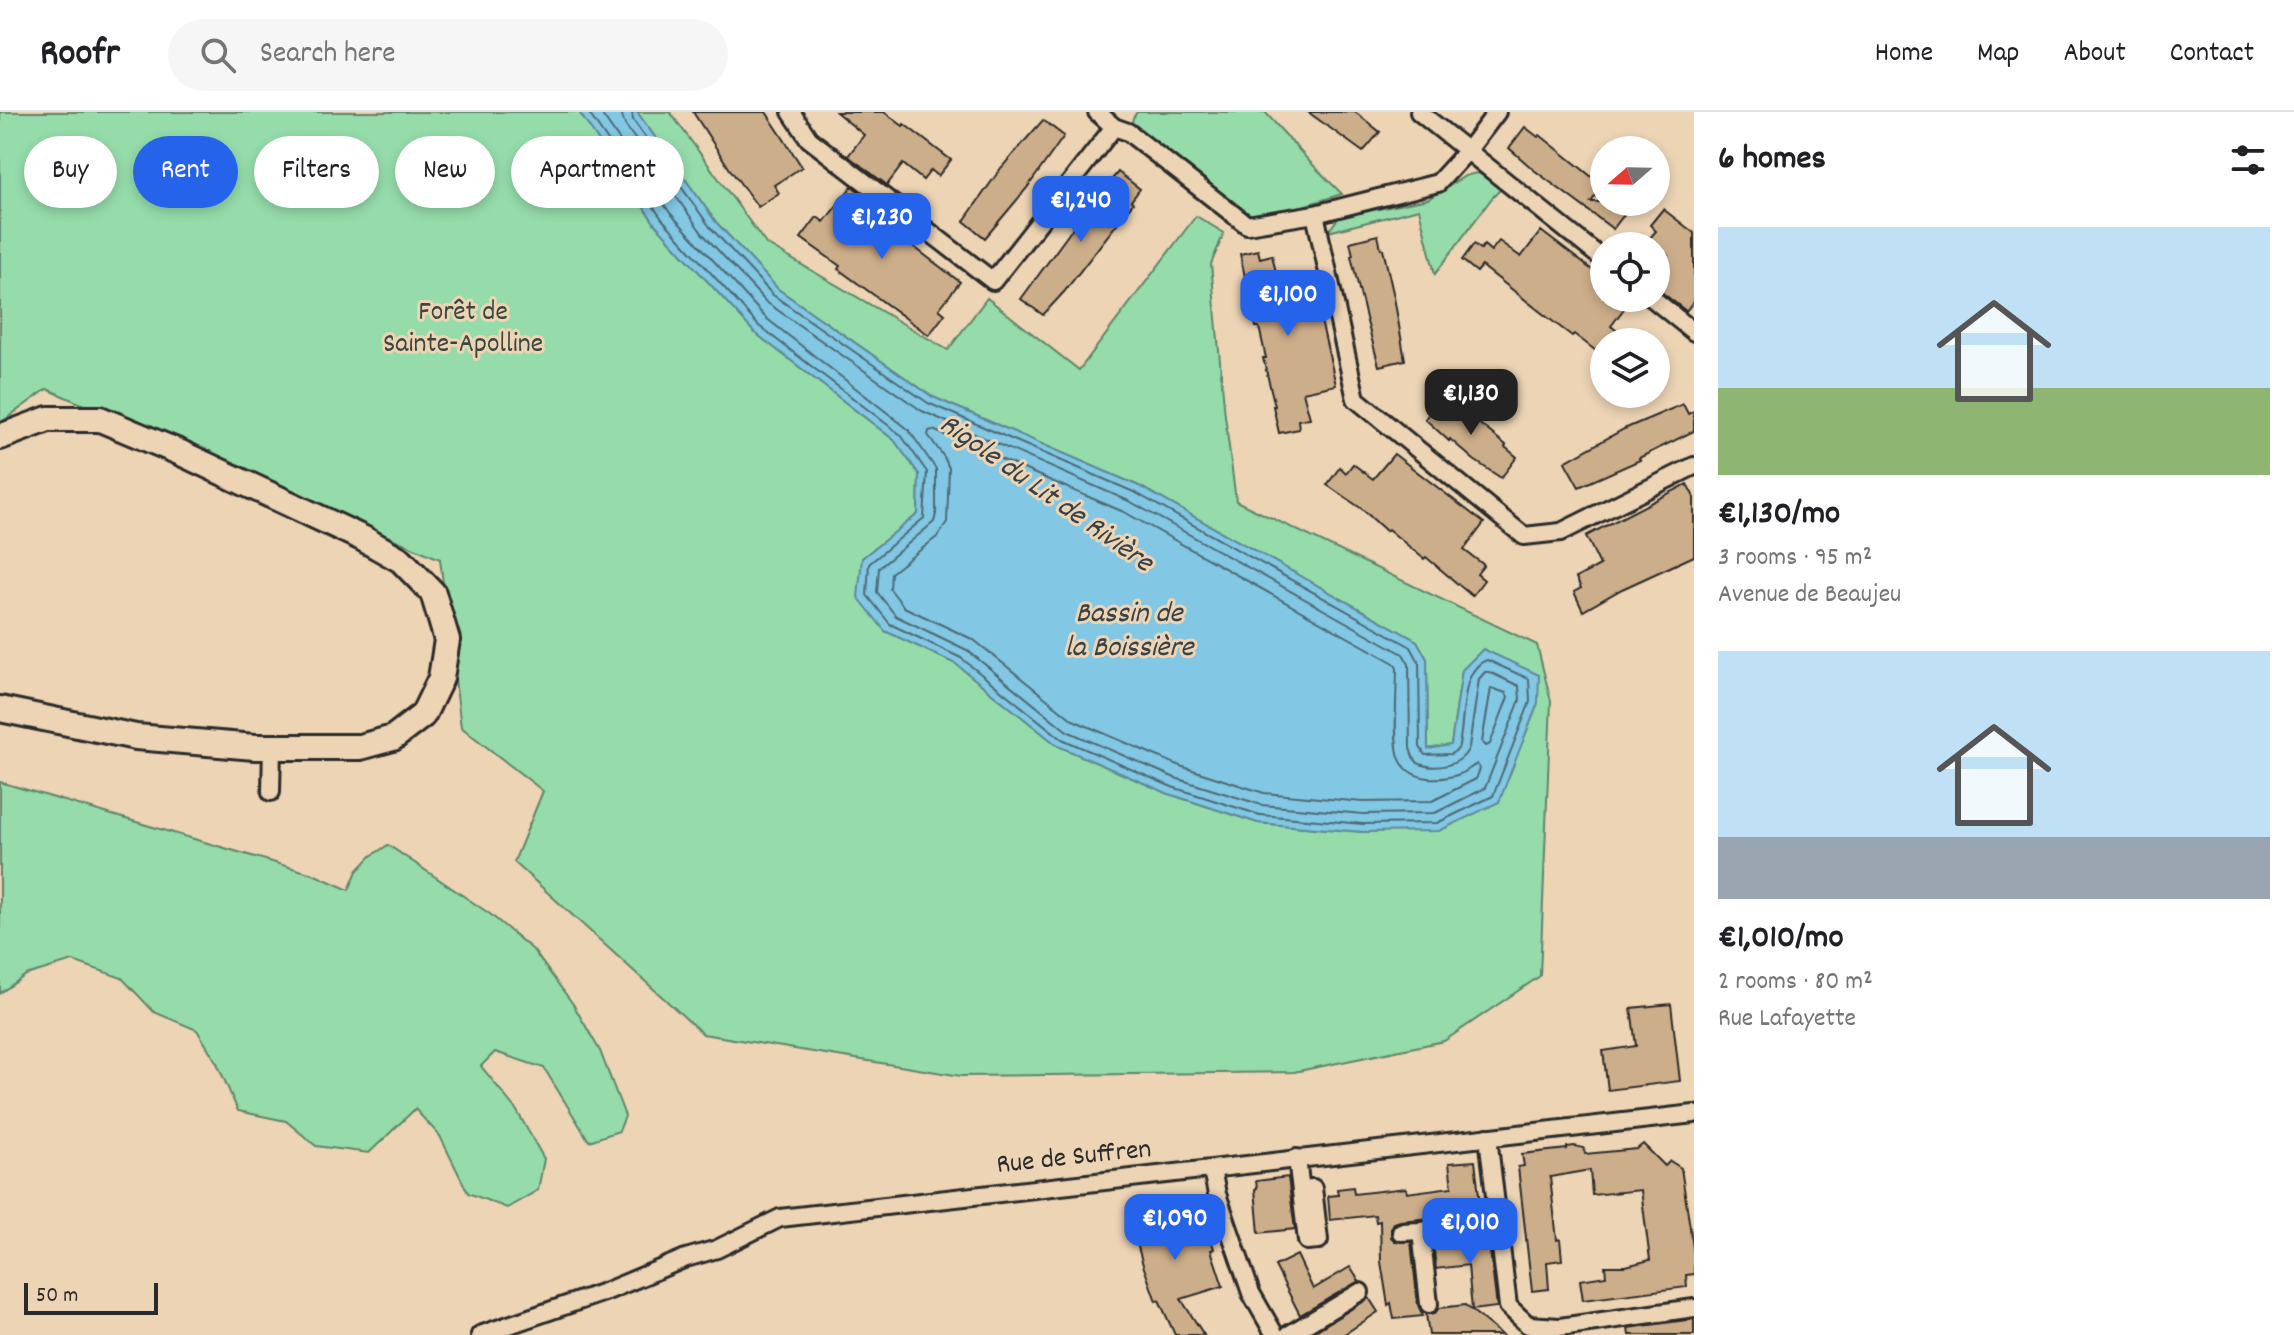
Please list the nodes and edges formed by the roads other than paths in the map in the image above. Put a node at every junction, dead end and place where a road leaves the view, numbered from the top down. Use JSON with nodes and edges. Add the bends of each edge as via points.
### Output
{"nodes":[{"id":1,"x":791,"y":112,"type":"edge"},
{"id":2,"x":1097,"y":112,"type":"edge"},
{"id":3,"x":1419,"y":112,"type":"edge"},
{"id":4,"x":1497,"y":112,"type":"edge"},
{"id":5,"x":1114,"y":127,"type":"junction"},
{"id":6,"x":1468,"y":150,"type":"junction"},
{"id":7,"x":1315,"y":214,"type":"junction"},
{"id":8,"x":1590,"y":249,"type":"edge"},
{"id":9,"x":1669,"y":312,"type":"edge"},
{"id":10,"x":1694,"y":332,"type":"edge"},
{"id":11,"x":0,"y":437,"type":"edge"},
{"id":12,"x":1694,"y":466,"type":"edge"},
{"id":13,"x":0,"y":709,"type":"edge"},
{"id":14,"x":272,"y":747,"type":"junction"},
{"id":15,"x":271,"y":792,"type":"dead end"},
{"id":16,"x":1694,"y":1114,"type":"edge"},
{"id":17,"x":1488,"y":1137,"type":"junction"},
{"id":18,"x":1297,"y":1158,"type":"junction"},
{"id":19,"x":1212,"y":1170,"type":"junction"},
{"id":20,"x":1301,"y":1189,"type":"dead end"},
{"id":21,"x":1498,"y":1222,"type":"junction"},
{"id":22,"x":1421,"y":1231,"type":"junction"},
{"id":23,"x":1401,"y":1232,"type":"dead end"},
{"id":24,"x":1360,"y":1292,"type":"dead end"},
{"id":25,"x":1429,"y":1304,"type":"dead end"},
{"id":26,"x":1694,"y":1308,"type":"edge"},
{"id":27,"x":1561,"y":1331,"type":"edge"},
{"id":28,"x":480,"y":1335,"type":"edge"},
{"id":29,"x":1275,"y":1335,"type":"edge"},
{"id":30,"x":1288,"y":1335,"type":"edge"}],
"edges":[{"from":1,"to":5,"type":"street","via":[[809,139],[993,281]]},
{"from":2,"to":5,"type":"street"},
{"from":3,"to":6,"type":"street"},
{"from":4,"to":6,"type":"street"},
{"from":5,"to":7,"type":"street","via":[[1128,132],[1247,225]]},
{"from":6,"to":7,"type":"street","via":[[1438,183]]},
{"from":6,"to":8,"type":"street"},
{"from":7,"to":12,"type":"street","via":[[1356,399],[1524,536],[1561,532]]},
{"from":9,"to":10,"type":"street"},
{"from":11,"to":14,"type":"main road","via":[[48,419],[100,419],[362,538],[401,560],[433,593],[447,640],[441,678],[423,715],[393,738],[360,747]]},
{"from":13,"to":14,"type":"main road","via":[[136,737]]},
{"from":14,"to":15,"type":"street"},
{"from":16,"to":17,"type":"street","name":"Rue de Suffren"},
{"from":17,"to":18,"type":"street","name":"Rue de Suffren"},
{"from":17,"to":21,"type":"street"},
{"from":18,"to":19,"type":"street","name":"Rue de Suffren"},
{"from":18,"to":20,"type":"street"},
{"from":19,"to":28,"type":"street","name":"Rue de Suffren","via":[[780,1218],[717,1249]]},
{"from":19,"to":29,"type":"street","via":[[1251,1293]]},
{"from":21,"to":22,"type":"street"},
{"from":21,"to":27,"type":"street","via":[[1508,1306],[1528,1325]]},
{"from":22,"to":23,"type":"street"},
{"from":22,"to":25,"type":"street"},
{"from":24,"to":30,"type":"street"},
{"from":26,"to":27,"type":"street"}]}
